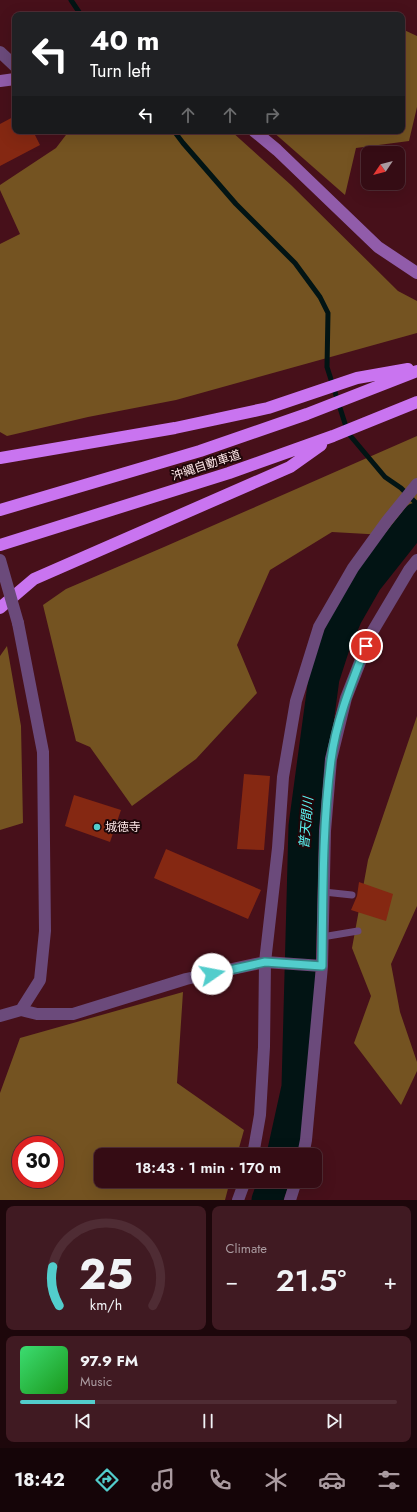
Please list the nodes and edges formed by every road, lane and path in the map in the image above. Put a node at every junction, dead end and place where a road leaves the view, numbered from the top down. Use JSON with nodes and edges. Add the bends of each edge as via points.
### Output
{"nodes":[{"id":1,"x":0,"y":52,"type":"edge"},
{"id":2,"x":12,"y":63,"type":"edge"},
{"id":3,"x":12,"y":79,"type":"edge"},
{"id":4,"x":0,"y":81,"type":"edge"},
{"id":5,"x":258,"y":134,"type":"edge"},
{"id":6,"x":417,"y":273,"type":"edge"},
{"id":7,"x":417,"y":367,"type":"edge"},
{"id":8,"x":417,"y":371,"type":"edge"},
{"id":9,"x":417,"y":402,"type":"edge"},
{"id":10,"x":333,"y":436,"type":"junction"},
{"id":11,"x":0,"y":458,"type":"edge"},
{"id":12,"x":416,"y":485,"type":"edge"},
{"id":13,"x":0,"y":510,"type":"edge"},
{"id":14,"x":0,"y":545,"type":"edge"},
{"id":15,"x":0,"y":560,"type":"edge"},
{"id":16,"x":417,"y":560,"type":"edge"},
{"id":17,"x":0,"y":608,"type":"edge"},
{"id":18,"x":324,"y":892,"type":"junction"},
{"id":19,"x":352,"y":895,"type":"dead end"},
{"id":20,"x":358,"y":930,"type":"dead end"},
{"id":21,"x":322,"y":937,"type":"junction"},
{"id":22,"x":265,"y":962,"type":"junction"},
{"id":23,"x":321,"y":966,"type":"junction"},
{"id":24,"x":21,"y":1010,"type":"junction"},
{"id":25,"x":0,"y":1016,"type":"edge"},
{"id":26,"x":254,"y":1148,"type":"edge"},
{"id":27,"x":304,"y":1148,"type":"edge"},
{"id":28,"x":242,"y":1188,"type":"edge"},
{"id":29,"x":294,"y":1188,"type":"edge"},
{"id":30,"x":238,"y":1200,"type":"edge"},
{"id":31,"x":290,"y":1200,"type":"edge"}],
"edges":[{"from":1,"to":2,"type":"street"},
{"from":3,"to":4,"type":"street"},
{"from":5,"to":6,"type":"street","via":[[378,247]]},
{"from":7,"to":11,"type":"highway","via":[[357,378],[260,409],[175,428]]},
{"from":8,"to":13,"type":"highway","name":"沖縄自動車道","via":[[307,414],[200,451]]},
{"from":9,"to":10,"type":"highway","name":"沖縄自動車道"},
{"from":10,"to":14,"type":"highway","name":"沖縄自動車道","via":[[228,473]]},
{"from":10,"to":17,"type":"highway","via":[[290,467],[34,579]]},
{"from":12,"to":22,"type":"street","via":[[353,568],[319,627],[296,701],[283,777]]},
{"from":15,"to":24,"type":"street","bridge":true,"via":[[18,623],[44,752],[45,931],[40,980]]},
{"from":16,"to":18,"type":"street","via":[[371,634],[346,698],[331,759],[325,831]]},
{"from":18,"to":19,"type":"lane"},
{"from":18,"to":21,"type":"street"},
{"from":20,"to":21,"type":"lane"},
{"from":21,"to":23,"type":"street"},
{"from":22,"to":23,"type":"street"},
{"from":22,"to":24,"type":"street","via":[[186,979],[73,1014],[37,1014]]},
{"from":22,"to":26,"type":"street","via":[[264,1047],[260,1115]]},
{"from":23,"to":27,"type":"street"},
{"from":24,"to":25,"type":"street"},
{"from":28,"to":30,"type":"street"},
{"from":29,"to":31,"type":"street"}]}
